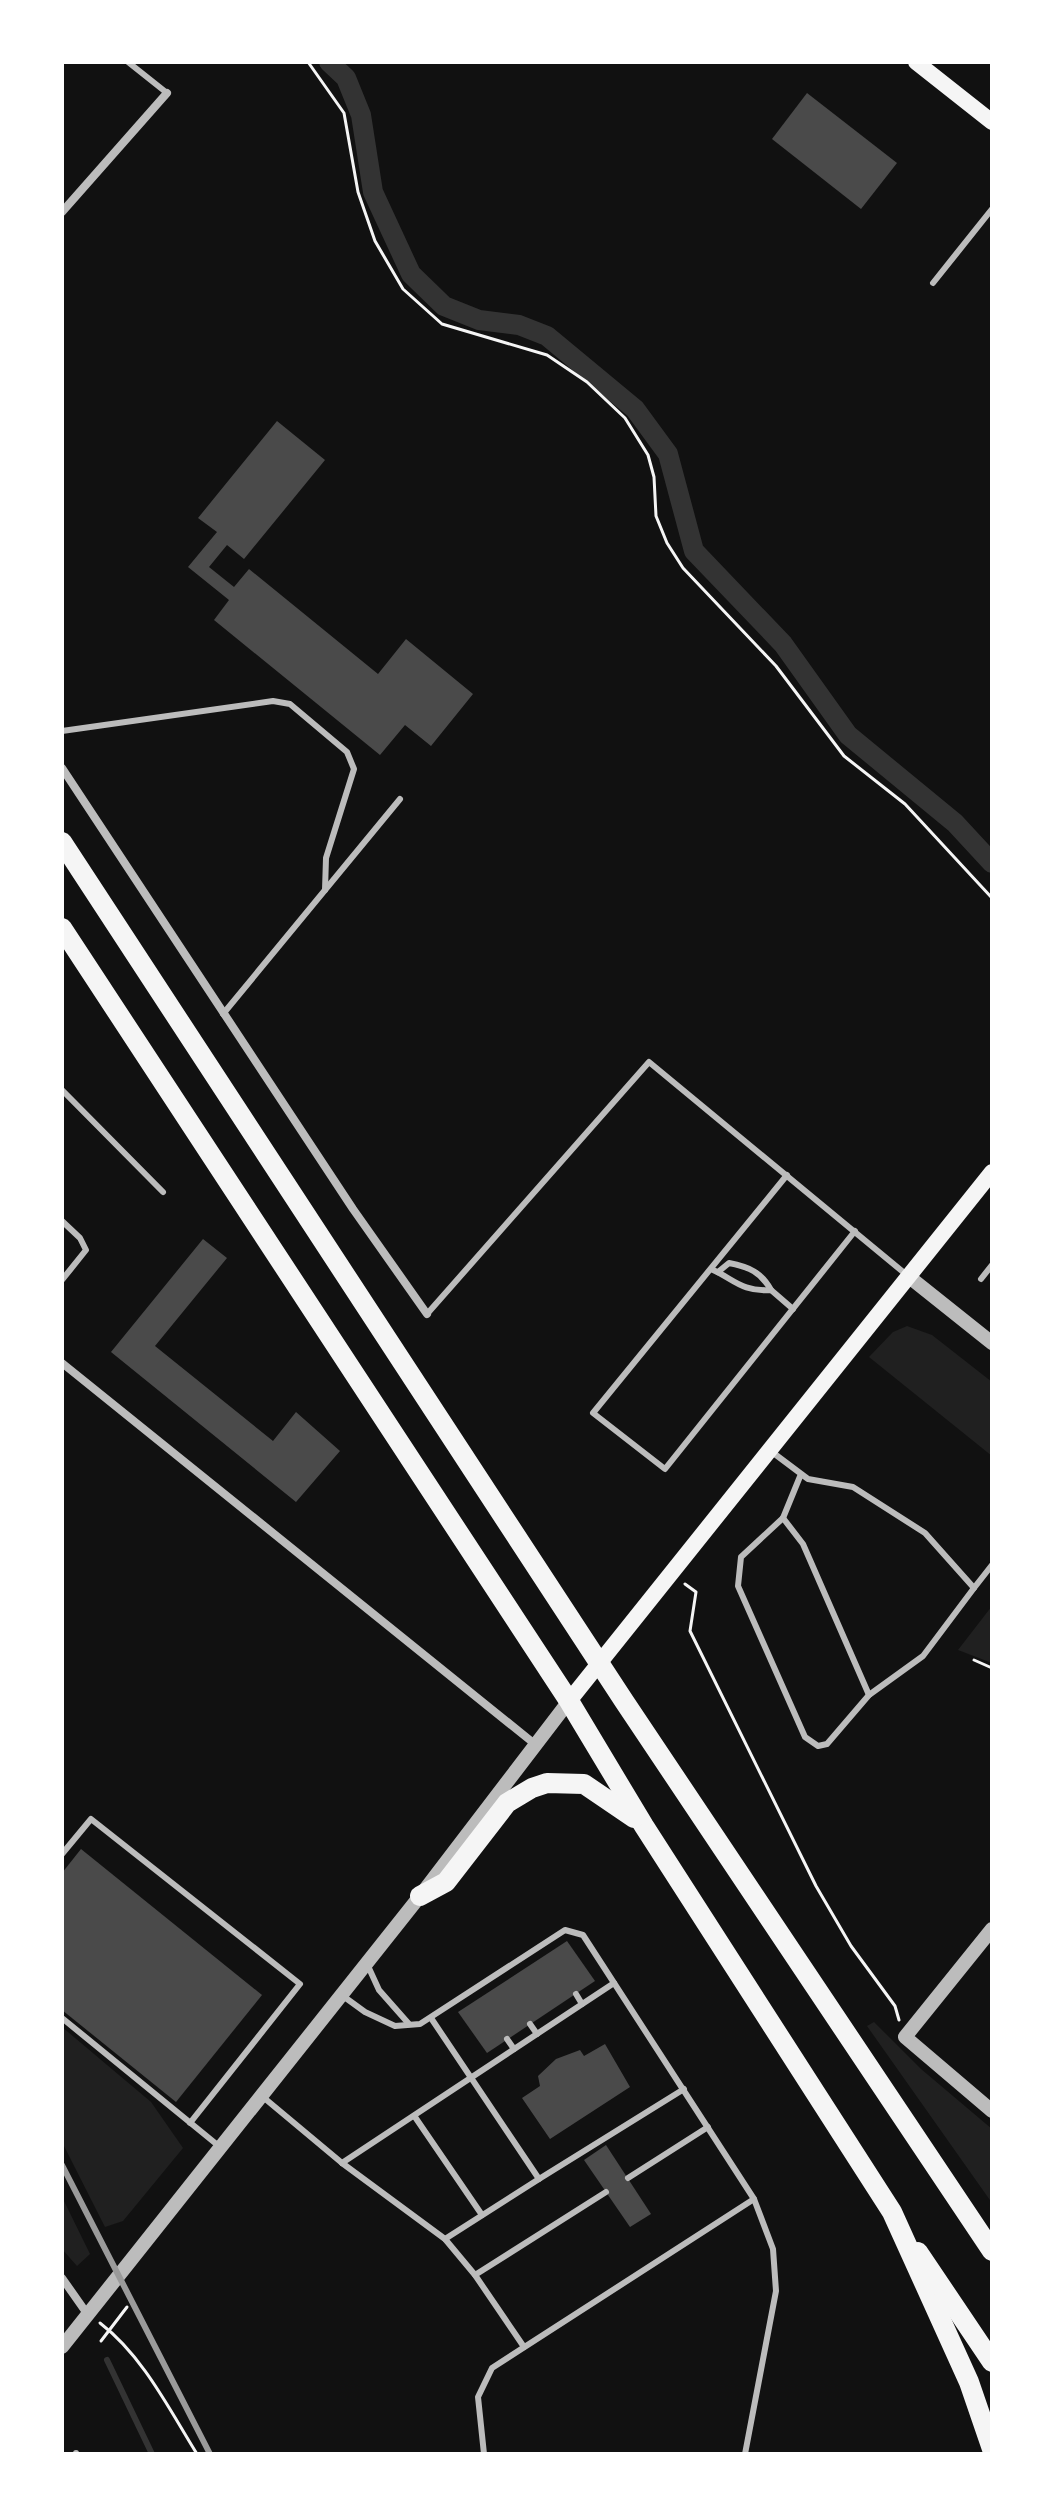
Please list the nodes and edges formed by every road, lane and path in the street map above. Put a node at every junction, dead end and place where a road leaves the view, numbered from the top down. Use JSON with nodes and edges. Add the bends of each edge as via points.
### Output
{"nodes":[{"id":1,"x":128,"y":62,"type":"edge"},
{"id":2,"x":308,"y":62,"type":"edge"},
{"id":3,"x":916,"y":62,"type":"edge"},
{"id":4,"x":167,"y":93,"type":"joint"},
{"id":5,"x":992,"y":122,"type":"edge"},
{"id":6,"x":992,"y":209,"type":"edge"},
{"id":7,"x":62,"y":212,"type":"edge"},
{"id":8,"x":933,"y":283,"type":"dead end"},
{"id":9,"x":62,"y":731,"type":"edge"},
{"id":10,"x":62,"y":768,"type":"edge"},
{"id":11,"x":400,"y":799,"type":"dead end"},
{"id":12,"x":62,"y":842,"type":"edge"},
{"id":13,"x":325,"y":890,"type":"junction"},
{"id":14,"x":992,"y":898,"type":"edge"},
{"id":15,"x":62,"y":928,"type":"edge"},
{"id":16,"x":223,"y":1014,"type":"junction"},
{"id":17,"x":62,"y":1090,"type":"edge"},
{"id":18,"x":992,"y":1173,"type":"edge"},
{"id":19,"x":787,"y":1175,"type":"junction"},
{"id":20,"x":163,"y":1192,"type":"dead end"},
{"id":21,"x":62,"y":1221,"type":"edge"},
{"id":22,"x":855,"y":1231,"type":"junction"},
{"id":23,"x":992,"y":1265,"type":"edge"},
{"id":24,"x":714,"y":1270,"type":"junction"},
{"id":25,"x":908,"y":1276,"type":"junction"},
{"id":26,"x":981,"y":1279,"type":"dead end"},
{"id":27,"x":62,"y":1280,"type":"edge"},
{"id":28,"x":771,"y":1290,"type":"junction"},
{"id":29,"x":793,"y":1309,"type":"junction"},
{"id":30,"x":427,"y":1314,"type":"joint"},
{"id":31,"x":992,"y":1343,"type":"edge"},
{"id":32,"x":62,"y":1363,"type":"edge"},
{"id":33,"x":769,"y":1450,"type":"junction"},
{"id":34,"x":801,"y":1474,"type":"junction"},
{"id":35,"x":783,"y":1518,"type":"junction"},
{"id":36,"x":992,"y":1565,"type":"edge"},
{"id":37,"x":682,"y":1582,"type":"dead end"},
{"id":38,"x":974,"y":1588,"type":"junction"},
{"id":39,"x":974,"y":1660,"type":"dead end"},
{"id":40,"x":600,"y":1665,"type":"junction"},
{"id":41,"x":992,"y":1668,"type":"edge"},
{"id":42,"x":869,"y":1695,"type":"junction"},
{"id":43,"x":569,"y":1701,"type":"junction"},
{"id":44,"x":536,"y":1745,"type":"junction"},
{"id":45,"x":644,"y":1826,"type":"junction"},
{"id":46,"x":62,"y":1854,"type":"edge"},
{"id":47,"x":420,"y":1896,"type":"junction"},
{"id":48,"x":992,"y":1929,"type":"edge"},
{"id":49,"x":542,"y":1944,"type":"junction"},
{"id":50,"x":548,"y":1953,"type":"dead end"},
{"id":51,"x":519,"y":1959,"type":"junction"},
{"id":52,"x":366,"y":1961,"type":"junction"},
{"id":53,"x":525,"y":1969,"type":"dead end"},
{"id":54,"x":496,"y":1974,"type":"junction"},
{"id":55,"x":503,"y":1983,"type":"dead end"},
{"id":56,"x":614,"y":1983,"type":"junction"},
{"id":57,"x":474,"y":1988,"type":"junction"},
{"id":58,"x":340,"y":1994,"type":"junction"},
{"id":59,"x":576,"y":1994,"type":"dead end"},
{"id":60,"x":480,"y":1998,"type":"dead end"},
{"id":61,"x":582,"y":2004,"type":"junction"},
{"id":62,"x":551,"y":2010,"type":"dead end"},
{"id":63,"x":62,"y":2018,"type":"edge"},
{"id":64,"x":431,"y":2018,"type":"junction"},
{"id":65,"x":558,"y":2020,"type":"junction"},
{"id":66,"x":409,"y":2024,"type":"junction"},
{"id":67,"x":530,"y":2024,"type":"dead end"},
{"id":68,"x":537,"y":2034,"type":"junction"},
{"id":69,"x":905,"y":2037,"type":"junction"},
{"id":70,"x":507,"y":2039,"type":"dead end"},
{"id":71,"x":514,"y":2049,"type":"junction"},
{"id":72,"x":471,"y":2077,"type":"junction"},
{"id":73,"x":684,"y":2089,"type":"junction"},
{"id":74,"x":260,"y":2095,"type":"junction"},
{"id":75,"x":992,"y":2111,"type":"edge"},
{"id":76,"x":415,"y":2117,"type":"junction"},
{"id":77,"x":190,"y":2123,"type":"junction"},
{"id":78,"x":708,"y":2127,"type":"junction"},
{"id":79,"x":220,"y":2147,"type":"junction"},
{"id":80,"x":342,"y":2163,"type":"junction"},
{"id":81,"x":628,"y":2178,"type":"dead end"},
{"id":82,"x":539,"y":2179,"type":"junction"},
{"id":83,"x":606,"y":2192,"type":"dead end"},
{"id":84,"x":754,"y":2199,"type":"junction"},
{"id":85,"x":892,"y":2212,"type":"junction"},
{"id":86,"x":482,"y":2215,"type":"junction"},
{"id":87,"x":445,"y":2239,"type":"junction"},
{"id":88,"x":992,"y":2251,"type":"edge"},
{"id":89,"x":475,"y":2275,"type":"junction"},
{"id":90,"x":62,"y":2278,"type":"edge"},
{"id":91,"x":127,"y":2307,"type":"dead end"},
{"id":92,"x":88,"y":2315,"type":"junction"},
{"id":93,"x":109,"y":2331,"type":"junction"},
{"id":94,"x":101,"y":2341,"type":"dead end"},
{"id":95,"x":62,"y":2347,"type":"edge"},
{"id":96,"x":524,"y":2347,"type":"junction"},
{"id":97,"x":992,"y":2362,"type":"edge"},
{"id":98,"x":992,"y":2449,"type":"edge"},
{"id":99,"x":197,"y":2454,"type":"edge"},
{"id":100,"x":484,"y":2454,"type":"edge"},
{"id":101,"x":745,"y":2454,"type":"edge"}],
"edges":[{"from":1,"to":4,"type":"lane"},
{"from":2,"to":14,"type":"path","via":[[344,113],[358,192],[375,241],[403,289],[442,324],[547,355],[587,382],[625,418],[648,455],[656,516],[683,568],[776,666],[844,756],[905,804]]},
{"from":3,"to":5,"type":"main road"},
{"from":4,"to":7,"type":"street"},
{"from":6,"to":8,"type":"lane"},
{"from":9,"to":13,"type":"lane","via":[[273,701],[290,704],[347,752],[354,769],[326,858]]},
{"from":10,"to":16,"type":"street"},
{"from":11,"to":13,"type":"lane"},
{"from":12,"to":40,"type":"highway"},
{"from":13,"to":16,"type":"lane"},
{"from":15,"to":43,"type":"highway"},
{"from":16,"to":30,"type":"street"},
{"from":17,"to":20,"type":"lane"},
{"from":18,"to":25,"type":"main road"},
{"from":19,"to":22,"type":"lane"},
{"from":19,"to":24,"type":"lane"},
{"from":19,"to":30,"type":"lane","via":[[649,1062]]},
{"from":21,"to":27,"type":"lane","via":[[86,1250]]},
{"from":22,"to":25,"type":"lane"},
{"from":22,"to":29,"type":"lane"},
{"from":23,"to":26,"type":"lane"},
{"from":24,"to":28,"type":"lane","via":[[725,1280]]},
{"from":24,"to":28,"type":"lane","via":[[729,1263],[745,1266],[763,1276]]},
{"from":24,"to":29,"type":"lane","via":[[593,1413],[665,1469]]},
{"from":25,"to":31,"type":"street"},
{"from":25,"to":33,"type":"main road"},
{"from":28,"to":29,"type":"lane"},
{"from":32,"to":44,"type":"street"},
{"from":33,"to":34,"type":"lane"},
{"from":33,"to":40,"type":"main road"},
{"from":34,"to":35,"type":"lane"},
{"from":34,"to":38,"type":"lane","via":[[853,1487],[925,1533]]},
{"from":35,"to":42,"type":"lane","via":[[803,1544]]},
{"from":35,"to":42,"type":"lane","via":[[741,1557],[738,1586],[805,1737],[818,1746],[827,1744]]},
{"from":36,"to":38,"type":"lane"},
{"from":37,"to":69,"type":"path","via":[[696,1592],[690,1631],[797,1848],[851,1946],[895,2006]]},
{"from":38,"to":42,"type":"lane","via":[[923,1656]]},
{"from":39,"to":41,"type":"path"},
{"from":40,"to":43,"type":"main road"},
{"from":40,"to":88,"type":"highway"},
{"from":43,"to":44,"type":"street"},
{"from":43,"to":45,"type":"highway"},
{"from":44,"to":47,"type":"street"},
{"from":45,"to":47,"type":"highway","via":[[584,1784],[547,1783],[507,1803],[446,1882]]},
{"from":45,"to":85,"type":"highway"},
{"from":46,"to":77,"type":"lane","via":[[91,1819],[300,1984]]},
{"from":47,"to":52,"type":"street"},
{"from":48,"to":69,"type":"street"},
{"from":49,"to":50,"type":"lane"},
{"from":49,"to":51,"type":"lane"},
{"from":49,"to":56,"type":"lane","via":[[565,1930],[583,1935]]},
{"from":51,"to":53,"type":"lane"},
{"from":51,"to":54,"type":"lane"},
{"from":52,"to":58,"type":"street"},
{"from":52,"to":66,"type":"lane","via":[[379,1990]]},
{"from":54,"to":55,"type":"lane"},
{"from":54,"to":57,"type":"lane"},
{"from":56,"to":61,"type":"lane"},
{"from":56,"to":73,"type":"lane"},
{"from":57,"to":60,"type":"lane"},
{"from":57,"to":64,"type":"lane"},
{"from":58,"to":66,"type":"lane","via":[[379,2020]]},
{"from":58,"to":74,"type":"street"},
{"from":59,"to":61,"type":"lane"},
{"from":61,"to":65,"type":"lane"},
{"from":62,"to":65,"type":"lane"},
{"from":63,"to":77,"type":"lane"},
{"from":64,"to":66,"type":"lane"},
{"from":64,"to":72,"type":"lane"},
{"from":65,"to":68,"type":"lane"},
{"from":67,"to":68,"type":"lane"},
{"from":68,"to":71,"type":"lane"},
{"from":69,"to":75,"type":"street"},
{"from":70,"to":71,"type":"lane"},
{"from":71,"to":72,"type":"lane"},
{"from":72,"to":76,"type":"lane"},
{"from":72,"to":82,"type":"lane"},
{"from":73,"to":78,"type":"lane"},
{"from":73,"to":82,"type":"lane"},
{"from":74,"to":79,"type":"street"},
{"from":74,"to":80,"type":"lane"},
{"from":76,"to":80,"type":"lane"},
{"from":76,"to":86,"type":"lane"},
{"from":77,"to":79,"type":"lane"},
{"from":78,"to":81,"type":"lane"},
{"from":78,"to":84,"type":"lane"},
{"from":79,"to":92,"type":"street"},
{"from":80,"to":87,"type":"lane"},
{"from":82,"to":86,"type":"lane"},
{"from":83,"to":89,"type":"lane"},
{"from":84,"to":96,"type":"lane"},
{"from":84,"to":101,"type":"lane","via":[[773,2249],[776,2291]]},
{"from":85,"to":97,"type":"highway"},
{"from":85,"to":98,"type":"highway","via":[[969,2382]]},
{"from":86,"to":87,"type":"lane"},
{"from":87,"to":89,"type":"lane"},
{"from":89,"to":96,"type":"lane"},
{"from":90,"to":92,"type":"street"},
{"from":91,"to":93,"type":"path"},
{"from":92,"to":93,"type":"path"},
{"from":92,"to":95,"type":"street"},
{"from":93,"to":94,"type":"path"},
{"from":93,"to":99,"type":"path","via":[[148,2377]]},
{"from":96,"to":100,"type":"lane","via":[[492,2368],[478,2397]]}]}
